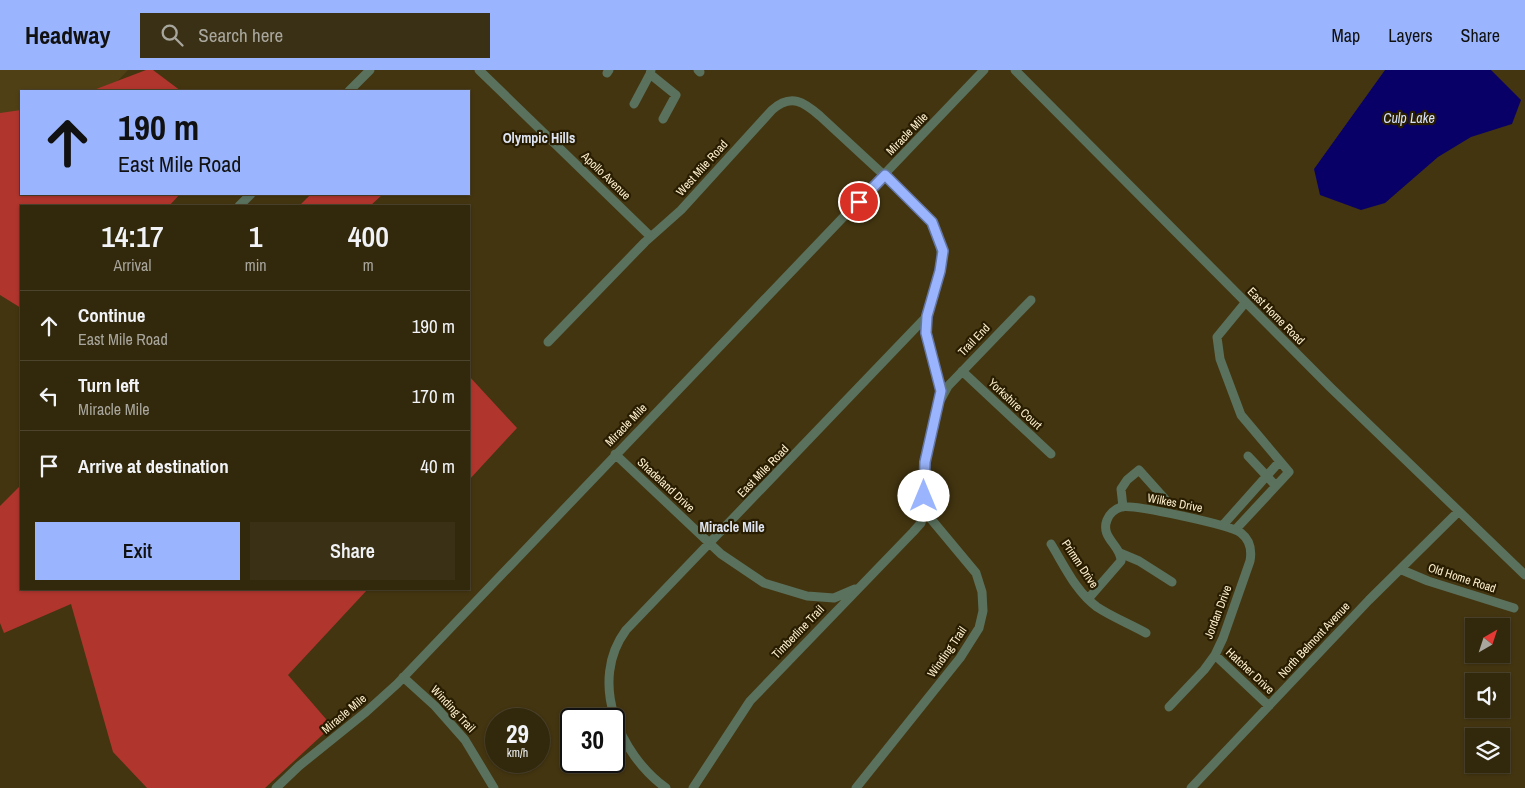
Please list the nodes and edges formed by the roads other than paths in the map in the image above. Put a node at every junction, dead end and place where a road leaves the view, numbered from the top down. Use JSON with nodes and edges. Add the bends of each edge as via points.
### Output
{"nodes":[{"id":1,"x":370,"y":70,"type":"edge"},
{"id":2,"x":479,"y":70,"type":"edge"},
{"id":3,"x":984,"y":70,"type":"edge"},
{"id":4,"x":1015,"y":70,"type":"edge"},
{"id":5,"x":650,"y":72,"type":"edge"},
{"id":6,"x":351,"y":90,"type":"edge"},
{"id":7,"x":634,"y":104,"type":"dead end"},
{"id":8,"x":663,"y":120,"type":"dead end"},
{"id":9,"x":885,"y":175,"type":"junction"},
{"id":10,"x":251,"y":195,"type":"edge"},
{"id":11,"x":241,"y":205,"type":"edge"},
{"id":12,"x":650,"y":236,"type":"junction"},
{"id":13,"x":1031,"y":300,"type":"dead end"},
{"id":14,"x":1245,"y":303,"type":"junction"},
{"id":15,"x":927,"y":316,"type":"junction"},
{"id":16,"x":548,"y":342,"type":"dead end"},
{"id":17,"x":962,"y":371,"type":"junction"},
{"id":18,"x":940,"y":402,"type":"junction"},
{"id":19,"x":615,"y":454,"type":"junction"},
{"id":20,"x":1051,"y":454,"type":"dead end"},
{"id":21,"x":1248,"y":456,"type":"dead end"},
{"id":22,"x":1280,"y":462,"type":"junction"},
{"id":23,"x":1266,"y":476,"type":"junction"},
{"id":24,"x":1276,"y":486,"type":"junction"},
{"id":25,"x":1165,"y":499,"type":"dead end"},
{"id":26,"x":925,"y":500,"type":"junction"},
{"id":27,"x":1123,"y":507,"type":"junction"},
{"id":28,"x":1458,"y":512,"type":"junction"},
{"id":29,"x":1223,"y":525,"type":"junction"},
{"id":30,"x":1236,"y":529,"type":"junction"},
{"id":31,"x":710,"y":544,"type":"junction"},
{"id":32,"x":1051,"y":544,"type":"dead end"},
{"id":33,"x":1120,"y":553,"type":"junction"},
{"id":34,"x":1402,"y":570,"type":"junction"},
{"id":35,"x":1525,"y":575,"type":"edge"},
{"id":36,"x":1172,"y":582,"type":"dead end"},
{"id":37,"x":859,"y":587,"type":"junction"},
{"id":38,"x":1088,"y":599,"type":"junction"},
{"id":39,"x":1514,"y":608,"type":"dead end"},
{"id":40,"x":1146,"y":633,"type":"dead end"},
{"id":41,"x":1215,"y":655,"type":"junction"},
{"id":42,"x":403,"y":677,"type":"junction"},
{"id":43,"x":1269,"y":706,"type":"junction"},
{"id":44,"x":1169,"y":707,"type":"dead end"},
{"id":45,"x":276,"y":788,"type":"edge"},
{"id":46,"x":494,"y":788,"type":"edge"},
{"id":47,"x":666,"y":788,"type":"edge"},
{"id":48,"x":693,"y":788,"type":"edge"},
{"id":49,"x":856,"y":788,"type":"edge"},
{"id":50,"x":1191,"y":788,"type":"edge"}],
"edges":[{"from":1,"to":6,"type":"street"},
{"from":2,"to":12,"type":"street","name":"Apollo Avenue"},
{"from":3,"to":9,"type":"street","name":"Miracle Mile"},
{"from":4,"to":14,"type":"street","name":"East Home Road"},
{"from":5,"to":7,"type":"street"},
{"from":5,"to":8,"type":"street","via":[[676,95]]},
{"from":9,"to":12,"type":"street","name":"West Mile Road","via":[[808,106],[798,100],[788,101],[772,110],[681,210]]},
{"from":9,"to":15,"type":"street","name":"East Mile Road","via":[[925,213],[941,241],[942,261]]},
{"from":9,"to":19,"type":"street","name":"Miracle Mile"},
{"from":10,"to":11,"type":"street"},
{"from":12,"to":16,"type":"street","name":"West Mile Road"},
{"from":13,"to":17,"type":"street","name":"Trail End"},
{"from":14,"to":22,"type":"street","via":[[1220,331],[1216,346],[1241,415]]},
{"from":14,"to":28,"type":"street","name":"East Home Road"},
{"from":15,"to":18,"type":"street","name":"Winding Trail","via":[[926,333],[941,383]]},
{"from":15,"to":31,"type":"street","name":"East Mile Road"},
{"from":17,"to":18,"type":"street","name":"Trail End","via":[[948,386]]},
{"from":17,"to":20,"type":"street","name":"Yorkshire Court"},
{"from":18,"to":26,"type":"street","name":"Winding Trail","via":[[925,462]]},
{"from":19,"to":31,"type":"street","name":"Shadeland Drive"},
{"from":19,"to":42,"type":"street","name":"Miracle Mile"},
{"from":21,"to":23,"type":"street"},
{"from":22,"to":23,"type":"street"},
{"from":22,"to":24,"type":"street","via":[[1289,472]]},
{"from":23,"to":24,"type":"street"},
{"from":23,"to":29,"type":"street"},
{"from":24,"to":30,"type":"street"},
{"from":25,"to":27,"type":"street","via":[[1139,470],[1121,489]]},
{"from":26,"to":37,"type":"street","name":"Timberline Trail","via":[[921,522]]},
{"from":26,"to":49,"type":"street","name":"Winding Trail","via":[[937,528],[976,573],[982,592],[982,620],[960,658]]},
{"from":27,"to":29,"type":"street","name":"Wilkes Drive"},
{"from":27,"to":33,"type":"street","via":[[1110,515],[1106,527],[1108,538]]},
{"from":28,"to":34,"type":"street","name":"North Belmont Avenue"},
{"from":28,"to":35,"type":"street","name":"East Home Road"},
{"from":29,"to":30,"type":"street"},
{"from":30,"to":41,"type":"street","name":"Jordan Drive","via":[[1248,541],[1252,554]]},
{"from":31,"to":37,"type":"street","name":"Shadeland Drive","via":[[743,571],[788,592],[834,598]]},
{"from":31,"to":47,"type":"street","name":"East Mile Road","via":[[626,630],[614,649],[609,669],[610,700],[624,736],[646,770]]},
{"from":32,"to":38,"type":"street","name":"Primm Drive"},
{"from":33,"to":36,"type":"street"},
{"from":33,"to":38,"type":"street","name":"Primm Drive","via":[[1117,569]]},
{"from":34,"to":39,"type":"street","name":"Old Home Road"},
{"from":34,"to":43,"type":"street","name":"North Belmont Avenue","via":[[1369,600]]},
{"from":37,"to":48,"type":"street","name":"Timberline Trail","via":[[750,701]]},
{"from":38,"to":40,"type":"street","name":"Primm Drive"},
{"from":41,"to":43,"type":"street","name":"Hatcher Drive"},
{"from":41,"to":44,"type":"street","name":"Jordan Drive"},
{"from":42,"to":45,"type":"street","name":"Miracle Mile"},
{"from":42,"to":46,"type":"street","name":"Winding Trail","via":[[465,740]]},
{"from":43,"to":50,"type":"street","name":"North Belmont Avenue"}]}
